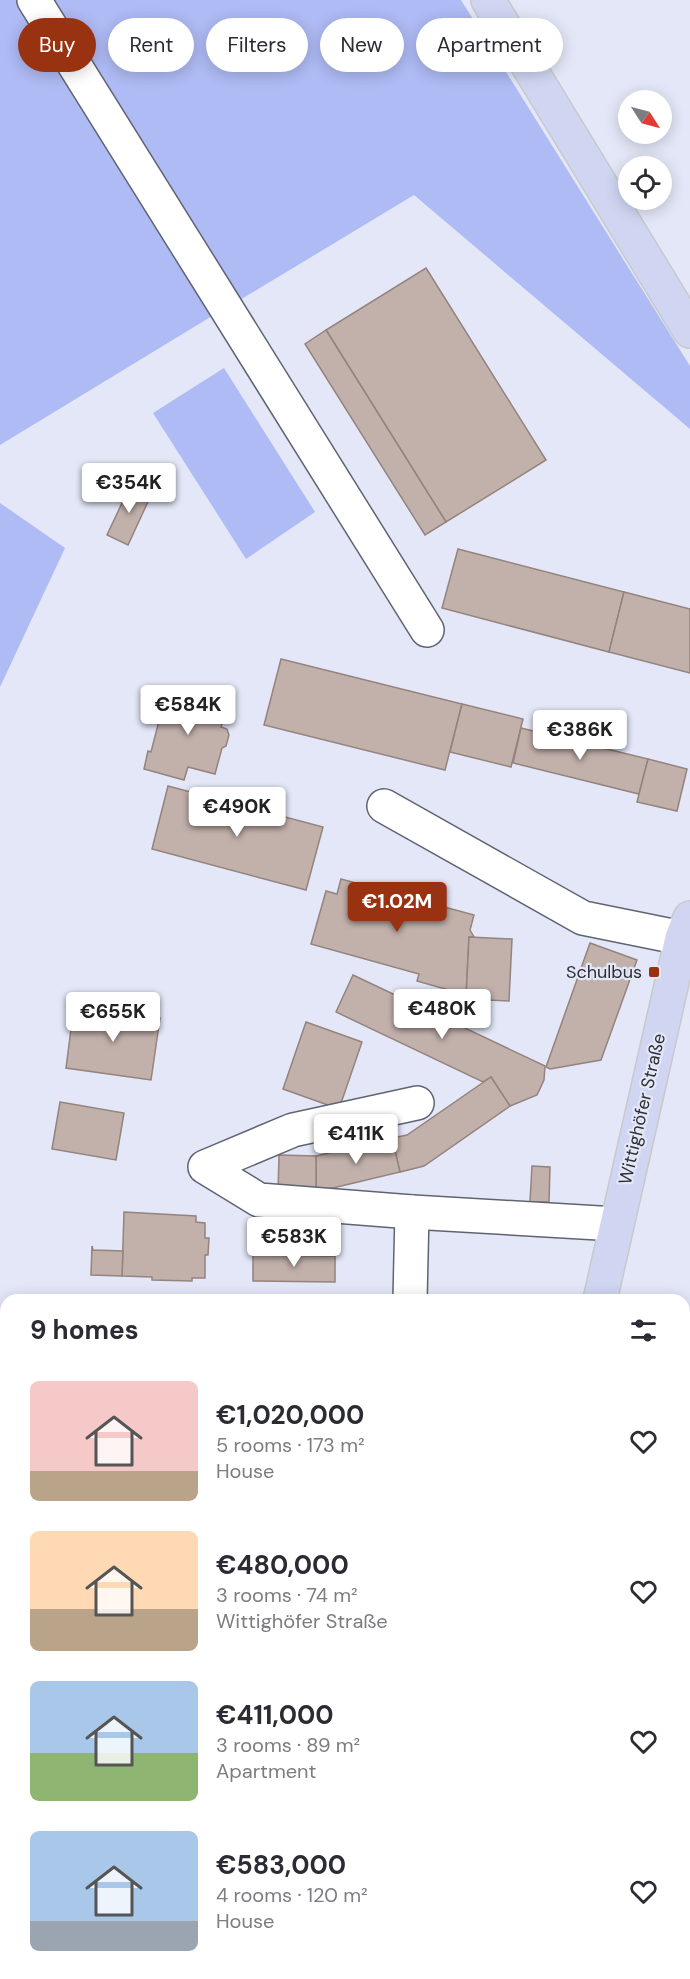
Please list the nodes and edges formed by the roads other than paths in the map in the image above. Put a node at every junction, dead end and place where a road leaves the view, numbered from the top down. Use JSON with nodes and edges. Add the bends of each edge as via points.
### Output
{"nodes":[{"id":1,"x":34,"y":0,"type":"edge"},
{"id":2,"x":488,"y":0,"type":"edge"},
{"id":3,"x":690,"y":331,"type":"edge"},
{"id":4,"x":428,"y":630,"type":"dead end"},
{"id":5,"x":384,"y":806,"type":"dead end"},
{"id":6,"x":686,"y":928,"type":"edge"},
{"id":7,"x":417,"y":1103,"type":"dead end"},
{"id":8,"x":412,"y":1212,"type":"junction"},
{"id":9,"x":616,"y":1224,"type":"junction"},
{"id":10,"x":410,"y":1294,"type":"edge"},
{"id":11,"x":601,"y":1294,"type":"edge"}],
"edges":[{"from":1,"to":4,"type":"lane"},
{"from":2,"to":3,"type":"main road"},
{"from":5,"to":6,"type":"lane","via":[[582,918]]},
{"from":6,"to":9,"type":"main road","name":"Wittighöfer Straße"},
{"from":7,"to":8,"type":"lane","via":[[293,1130],[205,1167],[259,1200]]},
{"from":8,"to":9,"type":"lane"},
{"from":8,"to":10,"type":"lane"},
{"from":9,"to":11,"type":"main road","name":"Wittighöfer Straße"}]}
